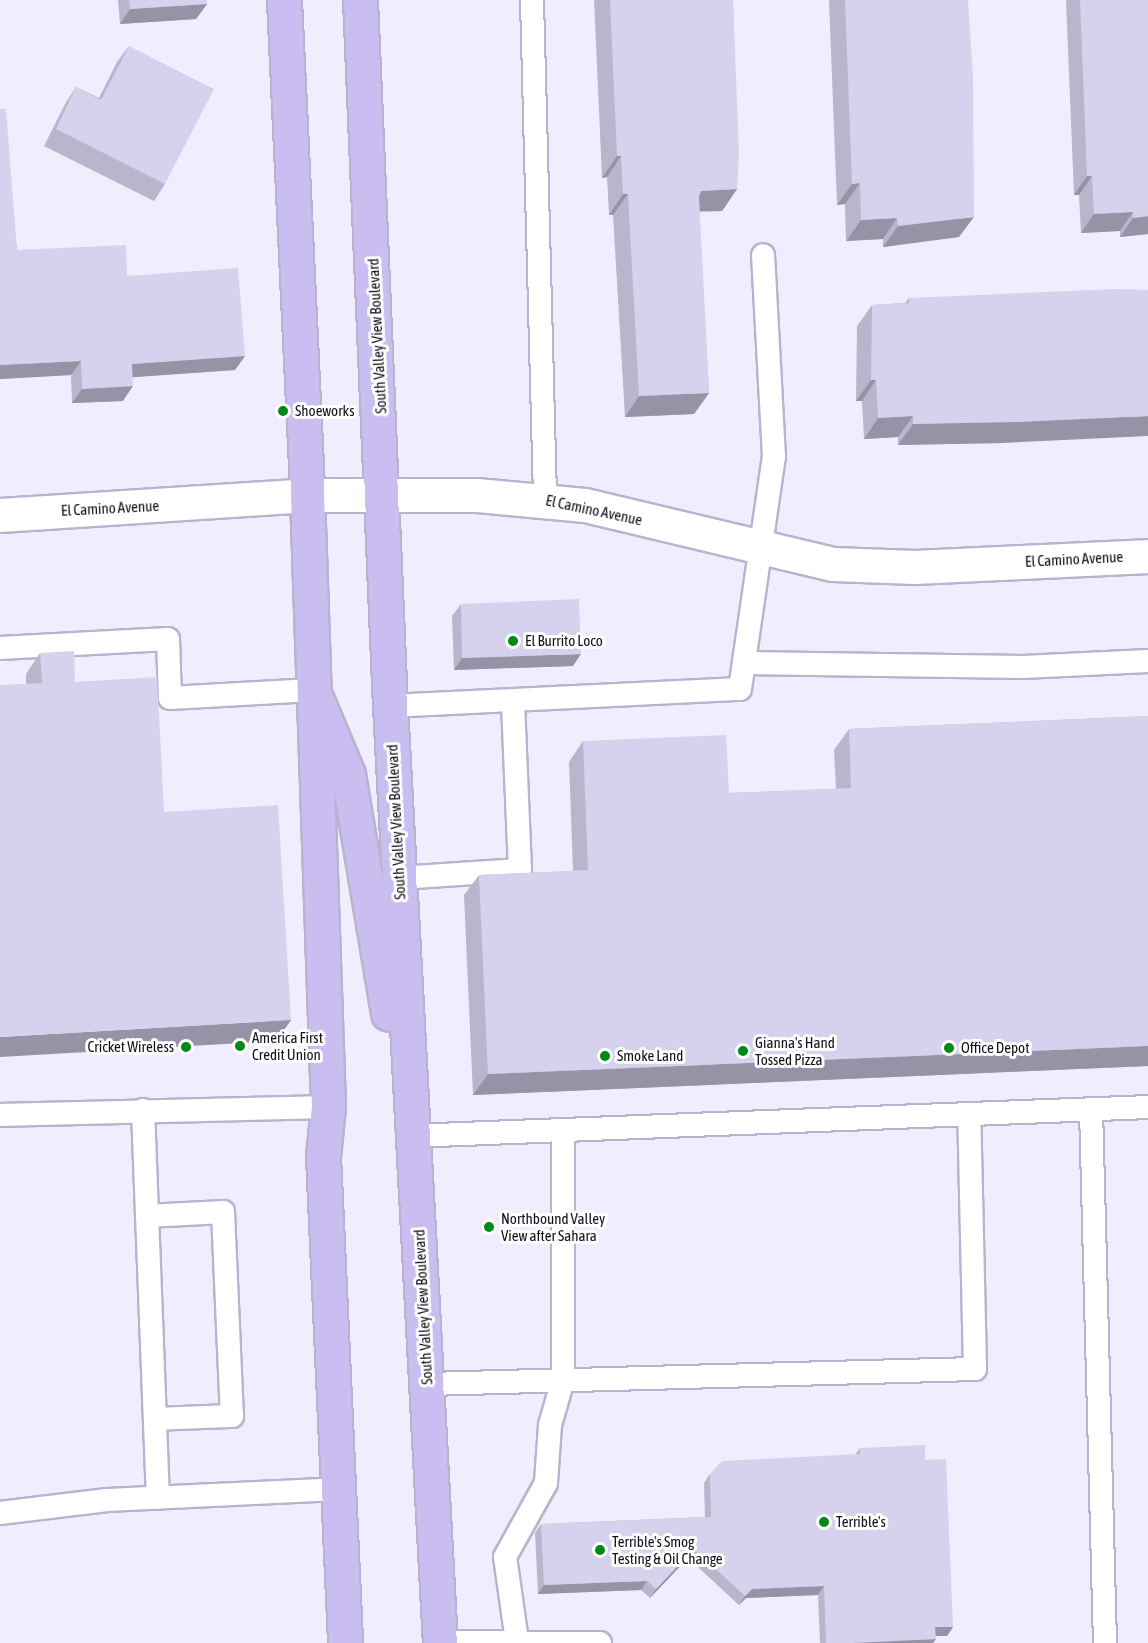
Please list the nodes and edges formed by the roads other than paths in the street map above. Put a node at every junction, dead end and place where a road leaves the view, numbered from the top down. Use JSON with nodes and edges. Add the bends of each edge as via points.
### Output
{"nodes":[{"id":1,"x":284,"y":0,"type":"edge"},
{"id":2,"x":360,"y":0,"type":"edge"},
{"id":3,"x":532,"y":0,"type":"edge"},
{"id":4,"x":763,"y":255,"type":"dead end"},
{"id":5,"x":384,"y":493,"type":"junction"},
{"id":6,"x":307,"y":495,"type":"junction"},
{"id":7,"x":545,"y":499,"type":"junction"},
{"id":8,"x":0,"y":515,"type":"edge"},
{"id":9,"x":759,"y":549,"type":"junction"},
{"id":10,"x":1148,"y":556,"type":"edge"},
{"id":11,"x":0,"y":648,"type":"edge"},
{"id":12,"x":1148,"y":662,"type":"edge"},
{"id":13,"x":744,"y":663,"type":"junction"},
{"id":14,"x":312,"y":690,"type":"junction"},
{"id":15,"x":513,"y":703,"type":"junction"},
{"id":16,"x":390,"y":706,"type":"junction"},
{"id":17,"x":399,"y":878,"type":"junction"},
{"id":18,"x":328,"y":1107,"type":"junction"},
{"id":19,"x":1148,"y":1107,"type":"edge"},
{"id":20,"x":1091,"y":1109,"type":"junction"},
{"id":21,"x":143,"y":1110,"type":"junction"},
{"id":22,"x":969,"y":1114,"type":"junction"},
{"id":23,"x":0,"y":1115,"type":"edge"},
{"id":24,"x":563,"y":1130,"type":"junction"},
{"id":25,"x":411,"y":1136,"type":"junction"},
{"id":26,"x":147,"y":1216,"type":"junction"},
{"id":27,"x":563,"y":1380,"type":"junction"},
{"id":28,"x":428,"y":1384,"type":"junction"},
{"id":29,"x":155,"y":1419,"type":"junction"},
{"id":30,"x":338,"y":1489,"type":"junction"},
{"id":31,"x":158,"y":1498,"type":"junction"},
{"id":32,"x":0,"y":1513,"type":"edge"},
{"id":33,"x":518,"y":1641,"type":"junction"},
{"id":34,"x":345,"y":1643,"type":"edge"},
{"id":35,"x":440,"y":1643,"type":"edge"},
{"id":36,"x":600,"y":1643,"type":"edge"},
{"id":37,"x":1105,"y":1643,"type":"edge"}],
"edges":[{"from":1,"to":6,"type":"main road"},
{"from":2,"to":5,"type":"main road","name":"South Valley View Boulevard"},
{"from":3,"to":7,"type":"lane"},
{"from":4,"to":9,"type":"lane","via":[[774,457]]},
{"from":5,"to":6,"type":"street","name":"El Camino Avenue"},
{"from":5,"to":7,"type":"street","name":"El Camino Avenue"},
{"from":5,"to":16,"type":"main road","name":"South Valley View Boulevard"},
{"from":6,"to":8,"type":"street","name":"El Camino Avenue"},
{"from":6,"to":14,"type":"main road"},
{"from":7,"to":9,"type":"street","name":"El Camino Avenue"},
{"from":9,"to":10,"type":"street","name":"El Camino Avenue","via":[[832,564],[915,567]]},
{"from":9,"to":13,"type":"lane"},
{"from":11,"to":14,"type":"lane","via":[[168,639],[170,698]]},
{"from":12,"to":13,"type":"lane","via":[[1023,667]]},
{"from":13,"to":15,"type":"lane","via":[[740,690]]},
{"from":14,"to":18,"type":"main road"},
{"from":14,"to":25,"type":"main road","via":[[348,774]]},
{"from":15,"to":16,"type":"lane"},
{"from":15,"to":17,"type":"lane","via":[[520,870]]},
{"from":16,"to":17,"type":"main road","name":"South Valley View Boulevard"},
{"from":17,"to":25,"type":"main road","name":"South Valley View Boulevard"},
{"from":18,"to":21,"type":"lane"},
{"from":18,"to":30,"type":"main road","via":[[323,1156]]},
{"from":19,"to":20,"type":"lane"},
{"from":20,"to":22,"type":"lane"},
{"from":20,"to":37,"type":"lane"},
{"from":21,"to":23,"type":"lane"},
{"from":21,"to":26,"type":"lane"},
{"from":22,"to":24,"type":"lane"},
{"from":22,"to":27,"type":"lane","via":[[975,1369]]},
{"from":24,"to":25,"type":"lane"},
{"from":24,"to":27,"type":"lane"},
{"from":25,"to":28,"type":"main road","name":"South Valley View Boulevard"},
{"from":26,"to":29,"type":"lane"},
{"from":26,"to":29,"type":"lane","via":[[223,1212],[232,1416]]},
{"from":27,"to":28,"type":"lane"},
{"from":27,"to":33,"type":"lane","via":[[550,1425],[546,1482],[505,1557]]},
{"from":28,"to":35,"type":"main road","name":"South Valley View Boulevard"},
{"from":29,"to":31,"type":"lane"},
{"from":30,"to":31,"type":"lane"},
{"from":30,"to":34,"type":"main road"},
{"from":31,"to":32,"type":"lane"},
{"from":33,"to":35,"type":"lane"},
{"from":33,"to":36,"type":"lane"}]}
